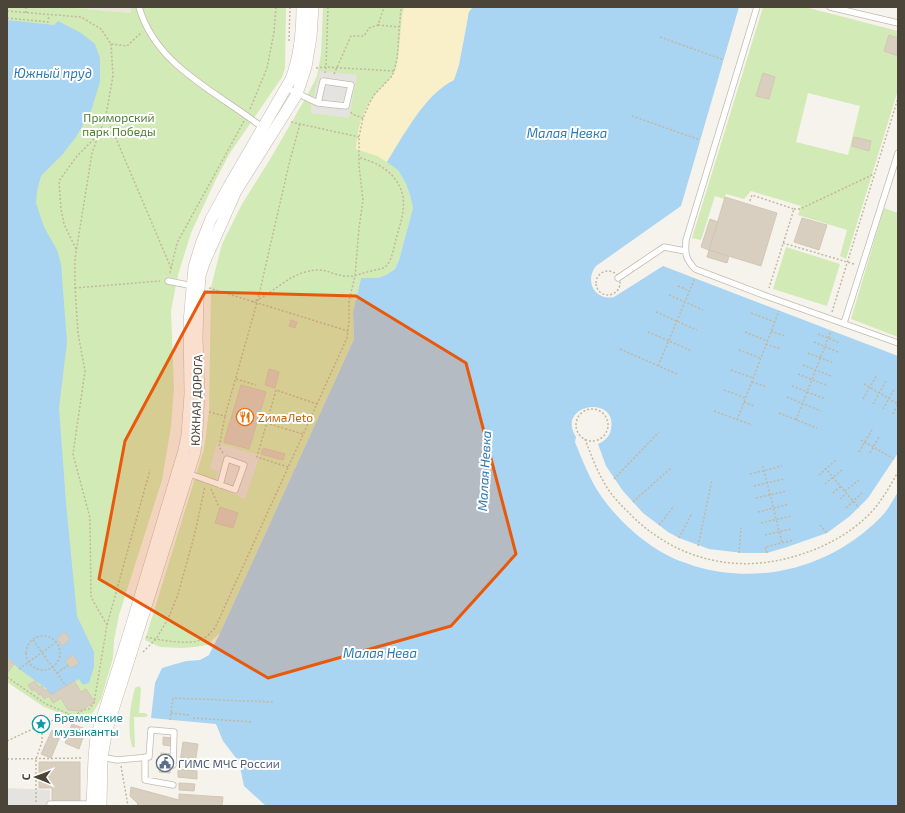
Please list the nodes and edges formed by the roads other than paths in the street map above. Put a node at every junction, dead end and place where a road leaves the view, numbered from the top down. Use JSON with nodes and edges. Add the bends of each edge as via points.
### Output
{"nodes":[{"id":1,"x":139,"y":7,"type":"edge"},
{"id":2,"x":302,"y":7,"type":"edge"},
{"id":3,"x":313,"y":7,"type":"edge"},
{"id":4,"x":757,"y":7,"type":"edge"},
{"id":5,"x":830,"y":7,"type":"edge"},
{"id":6,"x":898,"y":23,"type":"edge"},
{"id":7,"x":286,"y":88,"type":"junction"},
{"id":8,"x":297,"y":94,"type":"junction"},
{"id":9,"x":318,"y":103,"type":"junction"},
{"id":10,"x":263,"y":128,"type":"junction"},
{"id":11,"x":272,"y":135,"type":"junction"},
{"id":12,"x":898,"y":153,"type":"edge"},
{"id":13,"x":685,"y":252,"type":"junction"},
{"id":14,"x":618,"y":278,"type":"road end"},
{"id":15,"x":168,"y":281,"type":"road end"},
{"id":16,"x":200,"y":287,"type":"junction"},
{"id":17,"x":844,"y":324,"type":"junction"},
{"id":18,"x":898,"y":343,"type":"edge"},
{"id":19,"x":183,"y":472,"type":"junction"},
{"id":20,"x":220,"y":485,"type":"junction"},
{"id":21,"x":94,"y":757,"type":"junction"},
{"id":22,"x":145,"y":757,"type":"junction"},
{"id":23,"x":173,"y":765,"type":"dead end"},
{"id":24,"x":173,"y":785,"type":"dead end"},
{"id":25,"x":50,"y":804,"type":"dead end"},
{"id":26,"x":96,"y":805,"type":"edge"}],
"edges":[{"from":1,"to":10,"type":"lane","via":[[146,28],[166,55],[195,80]]},
{"from":2,"to":7,"type":"street","name":"ЮЖНАЯ ДОРОГА","via":[[296,65]]},
{"from":3,"to":8,"type":"street","name":"ЮЖНАЯ ДОРОГА","via":[[306,67]]},
{"from":4,"to":13,"type":"lane","via":[[686,240]]},
{"from":5,"to":6,"type":"lane"},
{"from":7,"to":8,"type":"lane"},
{"from":7,"to":10,"type":"street","name":"ЮЖНАЯ ДОРОГА"},
{"from":8,"to":9,"type":"lane"},
{"from":8,"to":11,"type":"street","name":"ЮЖНАЯ ДОРОГА"},
{"from":9,"to":9,"type":"lane","via":[[323,81],[350,85],[346,106]]},
{"from":10,"to":11,"type":"lane"},
{"from":10,"to":16,"type":"street","name":"ЮЖНАЯ ДОРОГА","via":[[232,179],[201,244],[194,267]]},
{"from":11,"to":16,"type":"street","name":"ЮЖНАЯ ДОРОГА","via":[[236,192],[204,262]]},
{"from":12,"to":17,"type":"lane"},
{"from":13,"to":14,"type":"lane","via":[[664,247]]},
{"from":13,"to":17,"type":"lane","via":[[687,260],[695,268]]},
{"from":15,"to":16,"type":"lane"},
{"from":16,"to":19,"type":"street","name":"ЮЖНАЯ ДОРОГА","via":[[195,452]]},
{"from":17,"to":18,"type":"lane"},
{"from":19,"to":20,"type":"lane"},
{"from":19,"to":21,"type":"street","name":"ЮЖНАЯ ДОРОГА","via":[[137,633],[107,729]]},
{"from":20,"to":20,"type":"lane","via":[[235,490],[244,465],[228,459]]},
{"from":21,"to":22,"type":"lane","via":[[120,760]]},
{"from":21,"to":26,"type":"street","name":"ЮЖНАЯ ДОРОГА"},
{"from":22,"to":23,"type":"lane","via":[[149,756],[151,730],[174,732]]},
{"from":22,"to":24,"type":"lane","via":[[145,780]]},
{"from":25,"to":26,"type":"lane"}]}
